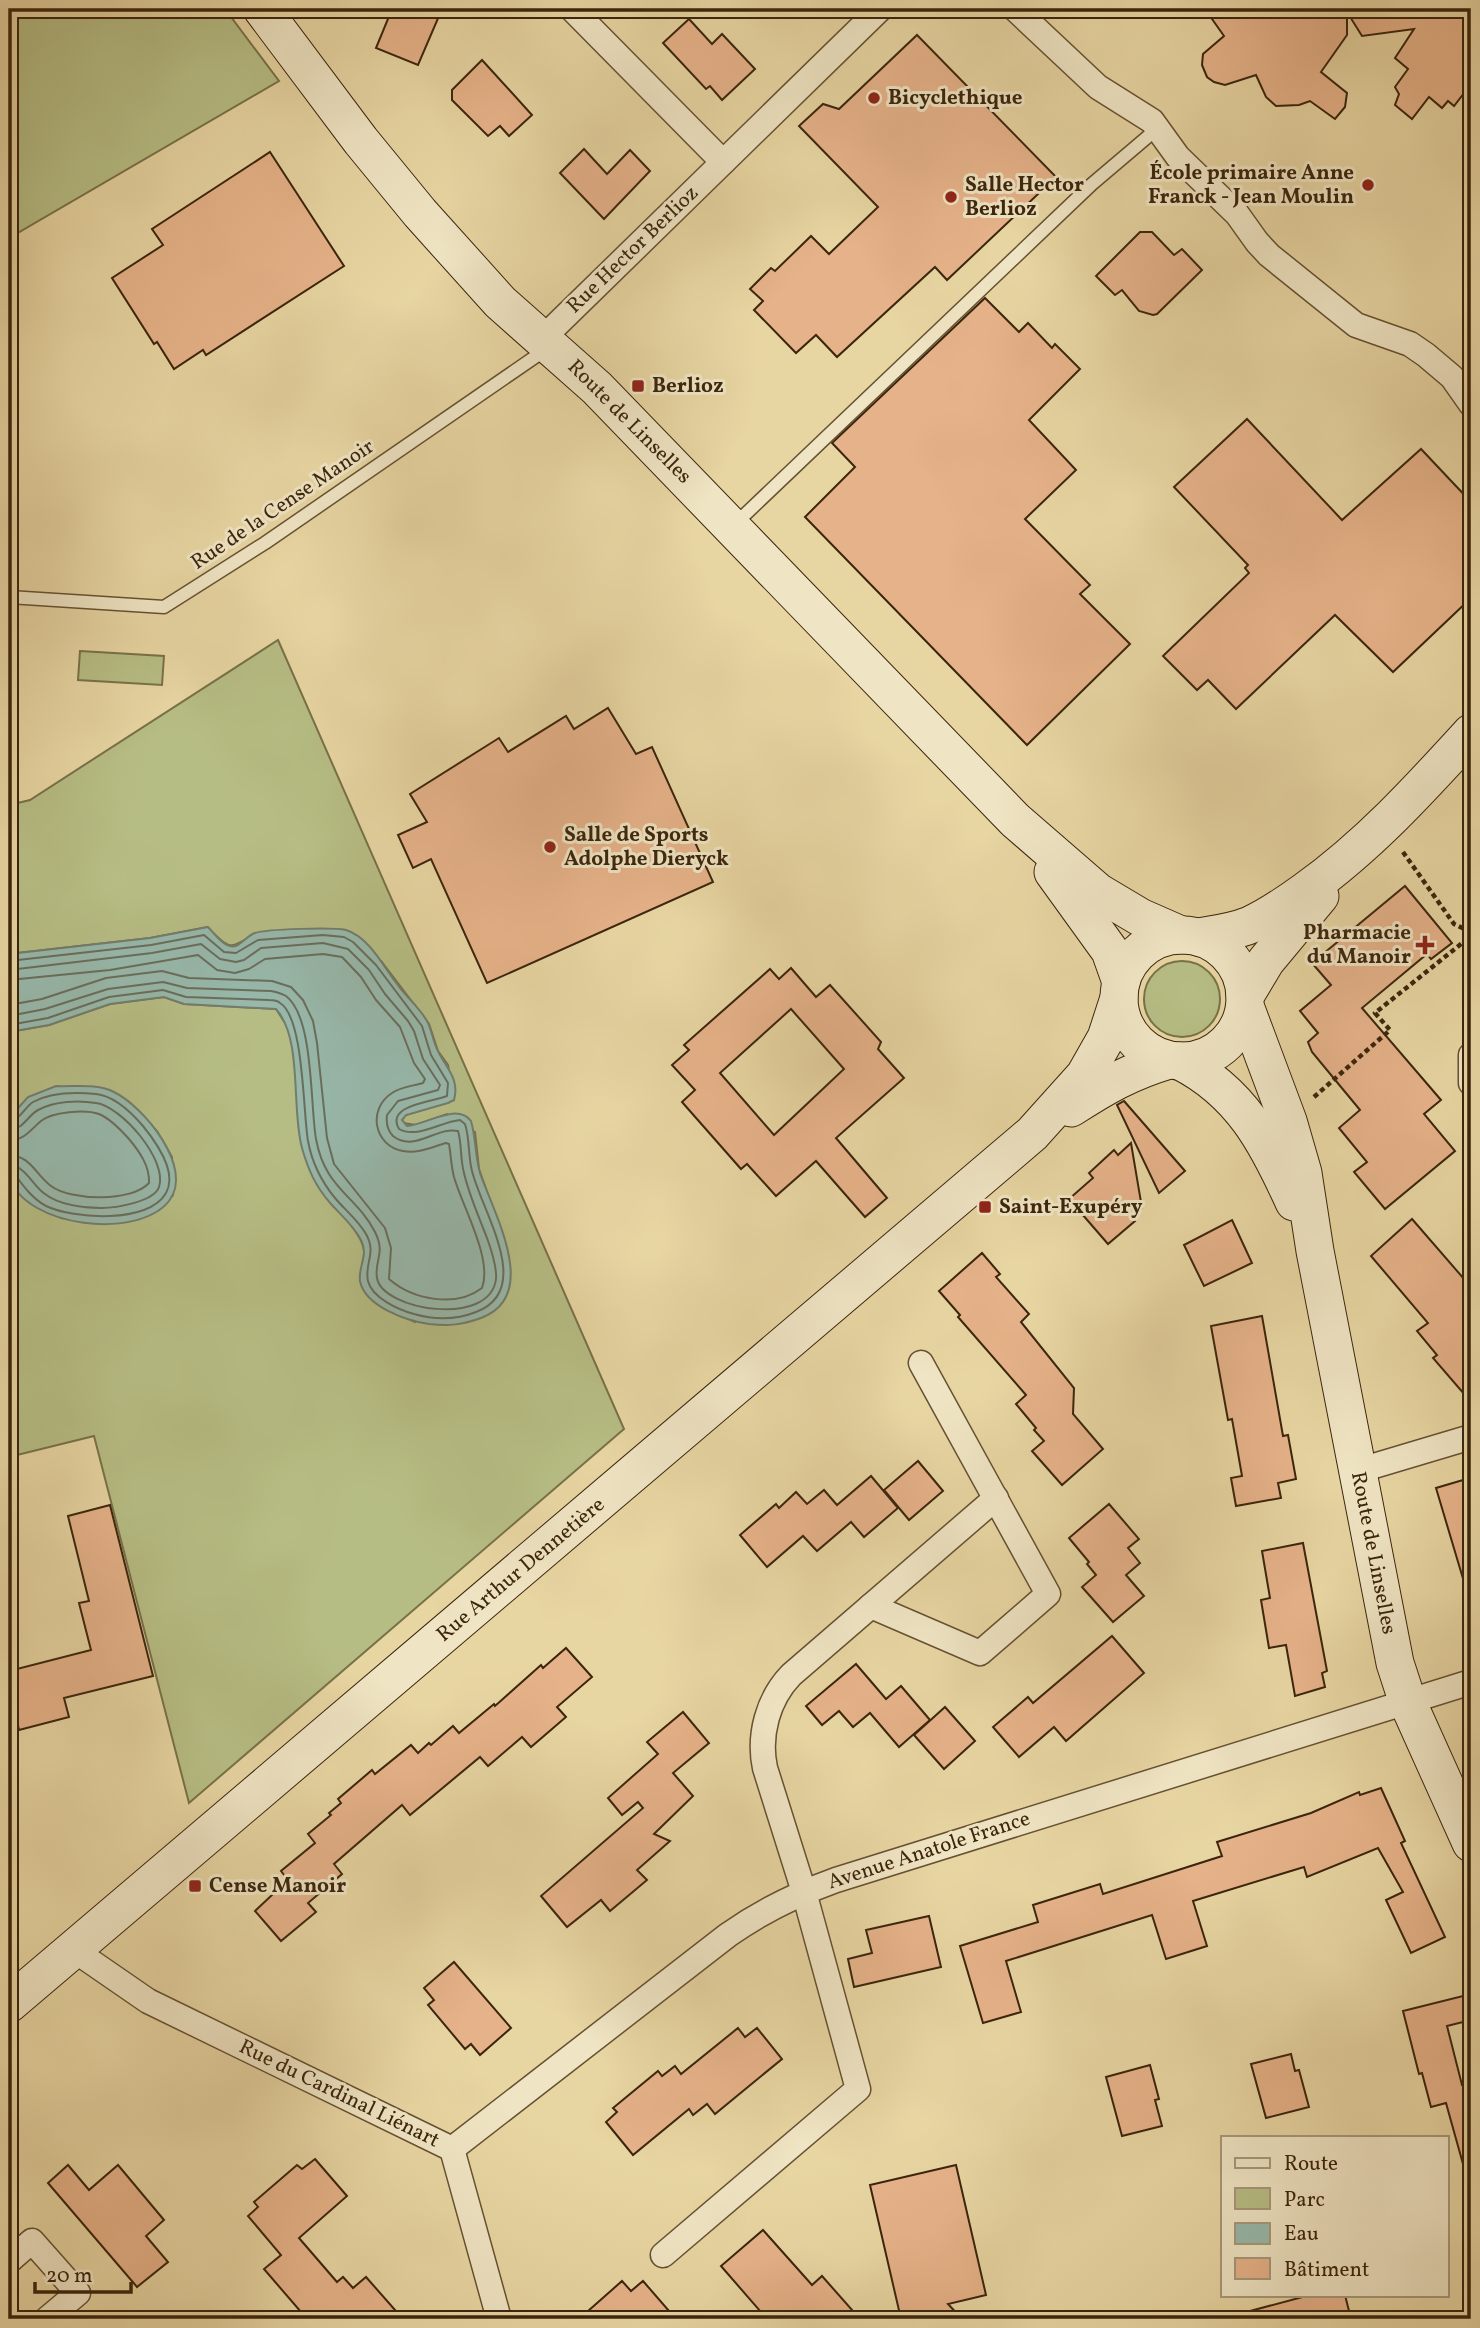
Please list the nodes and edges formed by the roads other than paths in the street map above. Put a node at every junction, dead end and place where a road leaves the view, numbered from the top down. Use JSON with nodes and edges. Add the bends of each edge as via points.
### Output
{"nodes":[{"id":1,"x":262,"y":9,"type":"edge"},
{"id":2,"x":572,"y":9,"type":"edge"},
{"id":3,"x":880,"y":9,"type":"edge"},
{"id":4,"x":1015,"y":9,"type":"edge"},
{"id":5,"x":1158,"y":128,"type":"junction"},
{"id":6,"x":723,"y":162,"type":"junction"},
{"id":7,"x":547,"y":342,"type":"junction"},
{"id":8,"x":1471,"y":404,"type":"edge"},
{"id":9,"x":732,"y":527,"type":"junction"},
{"id":10,"x":9,"y":597,"type":"edge"},
{"id":11,"x":1471,"y":733,"type":"edge"},
{"id":12,"x":1015,"y":820,"type":"junction"},
{"id":13,"x":1358,"y":851,"type":"junction"},
{"id":14,"x":1189,"y":936,"type":"junction"},
{"id":15,"x":1120,"y":990,"type":"junction"},
{"id":16,"x":1245,"y":1001,"type":"junction"},
{"id":17,"x":1471,"y":1055,"type":"edge"},
{"id":18,"x":1174,"y":1061,"type":"junction"},
{"id":19,"x":1471,"y":1083,"type":"edge"},
{"id":20,"x":1032,"y":1134,"type":"junction"},
{"id":21,"x":1315,"y":1251,"type":"junction"},
{"id":22,"x":921,"y":1363,"type":"dead end"},
{"id":23,"x":1471,"y":1437,"type":"edge"},
{"id":24,"x":1357,"y":1471,"type":"junction"},
{"id":25,"x":996,"y":1498,"type":"junction"},
{"id":26,"x":871,"y":1606,"type":"junction"},
{"id":27,"x":1471,"y":1682,"type":"edge"},
{"id":28,"x":1408,"y":1703,"type":"junction"},
{"id":29,"x":1471,"y":1843,"type":"edge"},
{"id":30,"x":804,"y":1892,"type":"junction"},
{"id":31,"x":74,"y":1950,"type":"junction"},
{"id":32,"x":9,"y":2004,"type":"edge"},
{"id":33,"x":452,"y":2149,"type":"junction"},
{"id":34,"x":663,"y":2255,"type":"dead end"},
{"id":35,"x":9,"y":2260,"type":"edge"},
{"id":36,"x":47,"y":2319,"type":"edge"},
{"id":37,"x":499,"y":2319,"type":"edge"}],
"edges":[{"from":1,"to":7,"type":"street","name":"Route de Linselles","via":[[361,141],[453,252],[500,302]]},
{"from":2,"to":6,"type":"street"},
{"from":3,"to":6,"type":"street","name":"Rue Hector Berlioz"},
{"from":4,"to":5,"type":"street","via":[[1098,87]]},
{"from":5,"to":8,"type":"street","via":[[1178,157],[1237,214],[1269,255],[1356,326],[1410,344],[1426,355],[1452,377]]},
{"from":5,"to":9,"type":"lane","via":[[1092,184]]},
{"from":6,"to":7,"type":"street","name":"Rue Hector Berlioz"},
{"from":7,"to":9,"type":"street","name":"Route de Linselles"},
{"from":7,"to":10,"type":"lane","name":"Rue de la Cense Manoir","via":[[265,543],[164,607]]},
{"from":9,"to":12,"type":"street","name":"Route de Linselles"},
{"from":11,"to":13,"type":"street"},
{"from":12,"to":14,"type":"street","name":"Route de Linselles","via":[[1098,892],[1140,917]]},
{"from":12,"to":15,"type":"street","name":"Route de Linselles","via":[[1105,944],[1117,966]]},
{"from":13,"to":14,"type":"street","via":[[1262,918],[1231,931]]},
{"from":13,"to":16,"type":"street","via":[[1279,943]]},
{"from":14,"to":15,"type":"street","via":[[1163,938],[1140,951],[1128,966]]},
{"from":14,"to":16,"type":"street","via":[[1213,943],[1231,958],[1243,980]]},
{"from":15,"to":18,"type":"street","via":[[1124,1021],[1136,1041]]},
{"from":15,"to":20,"type":"street","name":"Rue Arthur Dennetière","via":[[1106,1038],[1085,1075]]},
{"from":16,"to":18,"type":"street","via":[[1236,1033],[1223,1046],[1198,1059]]},
{"from":16,"to":21,"type":"street","name":"Route de Linselles","via":[[1303,1173]]},
{"from":17,"to":19,"type":"street"},
{"from":18,"to":20,"type":"street","name":"Rue Arthur Dennetière","via":[[1133,1071]]},
{"from":18,"to":21,"type":"street","name":"Route de Linselles","via":[[1214,1081],[1250,1120]]},
{"from":20,"to":31,"type":"street","name":"Rue Arthur Dennetière"},
{"from":21,"to":24,"type":"street","name":"Route de Linselles"},
{"from":22,"to":25,"type":"street"},
{"from":23,"to":24,"type":"street"},
{"from":24,"to":28,"type":"street","name":"Route de Linselles","via":[[1392,1651]]},
{"from":25,"to":26,"type":"street"},
{"from":25,"to":26,"type":"street","via":[[1048,1594],[990,1645],[980,1653]]},
{"from":26,"to":30,"type":"street","via":[[784,1683],[767,1718],[765,1768]]},
{"from":27,"to":28,"type":"street","name":"Avenue Anatole France"},
{"from":28,"to":29,"type":"street","name":"Route de Linselles"},
{"from":28,"to":30,"type":"street","name":"Avenue Anatole France"},
{"from":30,"to":33,"type":"street","name":"Avenue Anatole France","via":[[727,1935]]},
{"from":30,"to":34,"type":"street","via":[[858,2089]]},
{"from":31,"to":32,"type":"street","name":"Rue Arthur Dennetière"},
{"from":31,"to":33,"type":"street","name":"Rue du Cardinal Liénart","via":[[148,2001]]},
{"from":33,"to":37,"type":"street","name":"Rue du Cardinal Liénart"},
{"from":35,"to":36,"type":"street","via":[[32,2241],[78,2293]]}]}
